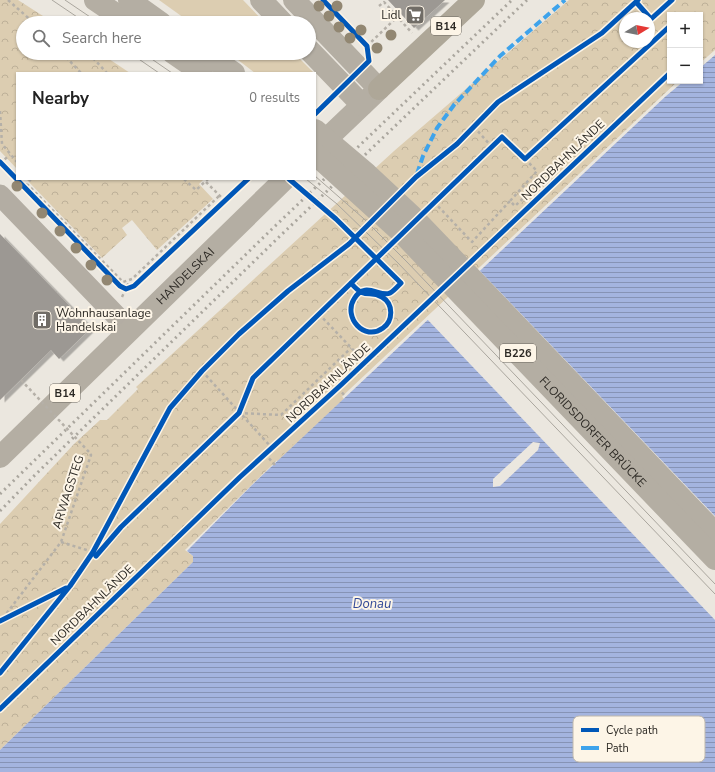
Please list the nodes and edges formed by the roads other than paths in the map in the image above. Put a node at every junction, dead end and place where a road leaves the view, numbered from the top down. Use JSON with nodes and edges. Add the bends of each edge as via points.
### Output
{"nodes":[{"id":1,"x":95,"y":0,"type":"edge"},
{"id":2,"x":129,"y":0,"type":"edge"},
{"id":3,"x":261,"y":0,"type":"edge"},
{"id":4,"x":294,"y":0,"type":"edge"},
{"id":5,"x":474,"y":0,"type":"edge"},
{"id":6,"x":119,"y":16,"type":"edge"},
{"id":7,"x":151,"y":16,"type":"edge"},
{"id":8,"x":276,"y":16,"type":"edge"},
{"id":9,"x":309,"y":16,"type":"edge"},
{"id":10,"x":316,"y":23,"type":"edge"},
{"id":11,"x":316,"y":57,"type":"edge"},
{"id":12,"x":183,"y":60,"type":"edge"},
{"id":13,"x":215,"y":60,"type":"edge"},
{"id":14,"x":201,"y":72,"type":"edge"},
{"id":15,"x":233,"y":72,"type":"edge"},
{"id":16,"x":379,"y":89,"type":"junction"},
{"id":17,"x":362,"y":105,"type":"junction"},
{"id":18,"x":316,"y":131,"type":"edge"},
{"id":19,"x":316,"y":149,"type":"edge"},
{"id":20,"x":316,"y":155,"type":"edge"},
{"id":21,"x":284,"y":180,"type":"edge"},
{"id":22,"x":0,"y":195,"type":"edge"},
{"id":23,"x":130,"y":330,"type":"junction"},
{"id":24,"x":0,"y":457,"type":"edge"},
{"id":25,"x":715,"y":533,"type":"edge"},
{"id":26,"x":715,"y":559,"type":"edge"}],
"edges":[{"from":1,"to":6,"type":"main road"},
{"from":2,"to":7,"type":"main road"},
{"from":3,"to":8,"type":"main road"},
{"from":4,"to":9,"type":"main road"},
{"from":5,"to":16,"type":"highway","number":"B14"},
{"from":10,"to":16,"type":"main road"},
{"from":11,"to":17,"type":"main road"},
{"from":12,"to":14,"type":"main road"},
{"from":13,"to":15,"type":"main road"},
{"from":16,"to":17,"type":"main road","number":"B14"},
{"from":17,"to":19,"type":"main road","number":"B14"},
{"from":18,"to":25,"type":"main road","name":"FLORIDSDORFER BRÜCKE","number":"B226","bridge":true,"via":[[412,216]]},
{"from":20,"to":26,"type":"main road","name":"FLORIDSDORFER BRÜCKE","number":"B226","bridge":true,"via":[[401,232]]},
{"from":21,"to":23,"type":"main road","name":"HANDELSKAI","number":"B14"},
{"from":22,"to":23,"type":"street"},
{"from":23,"to":24,"type":"main road","name":"HANDELSKAI","number":"B14"}]}
